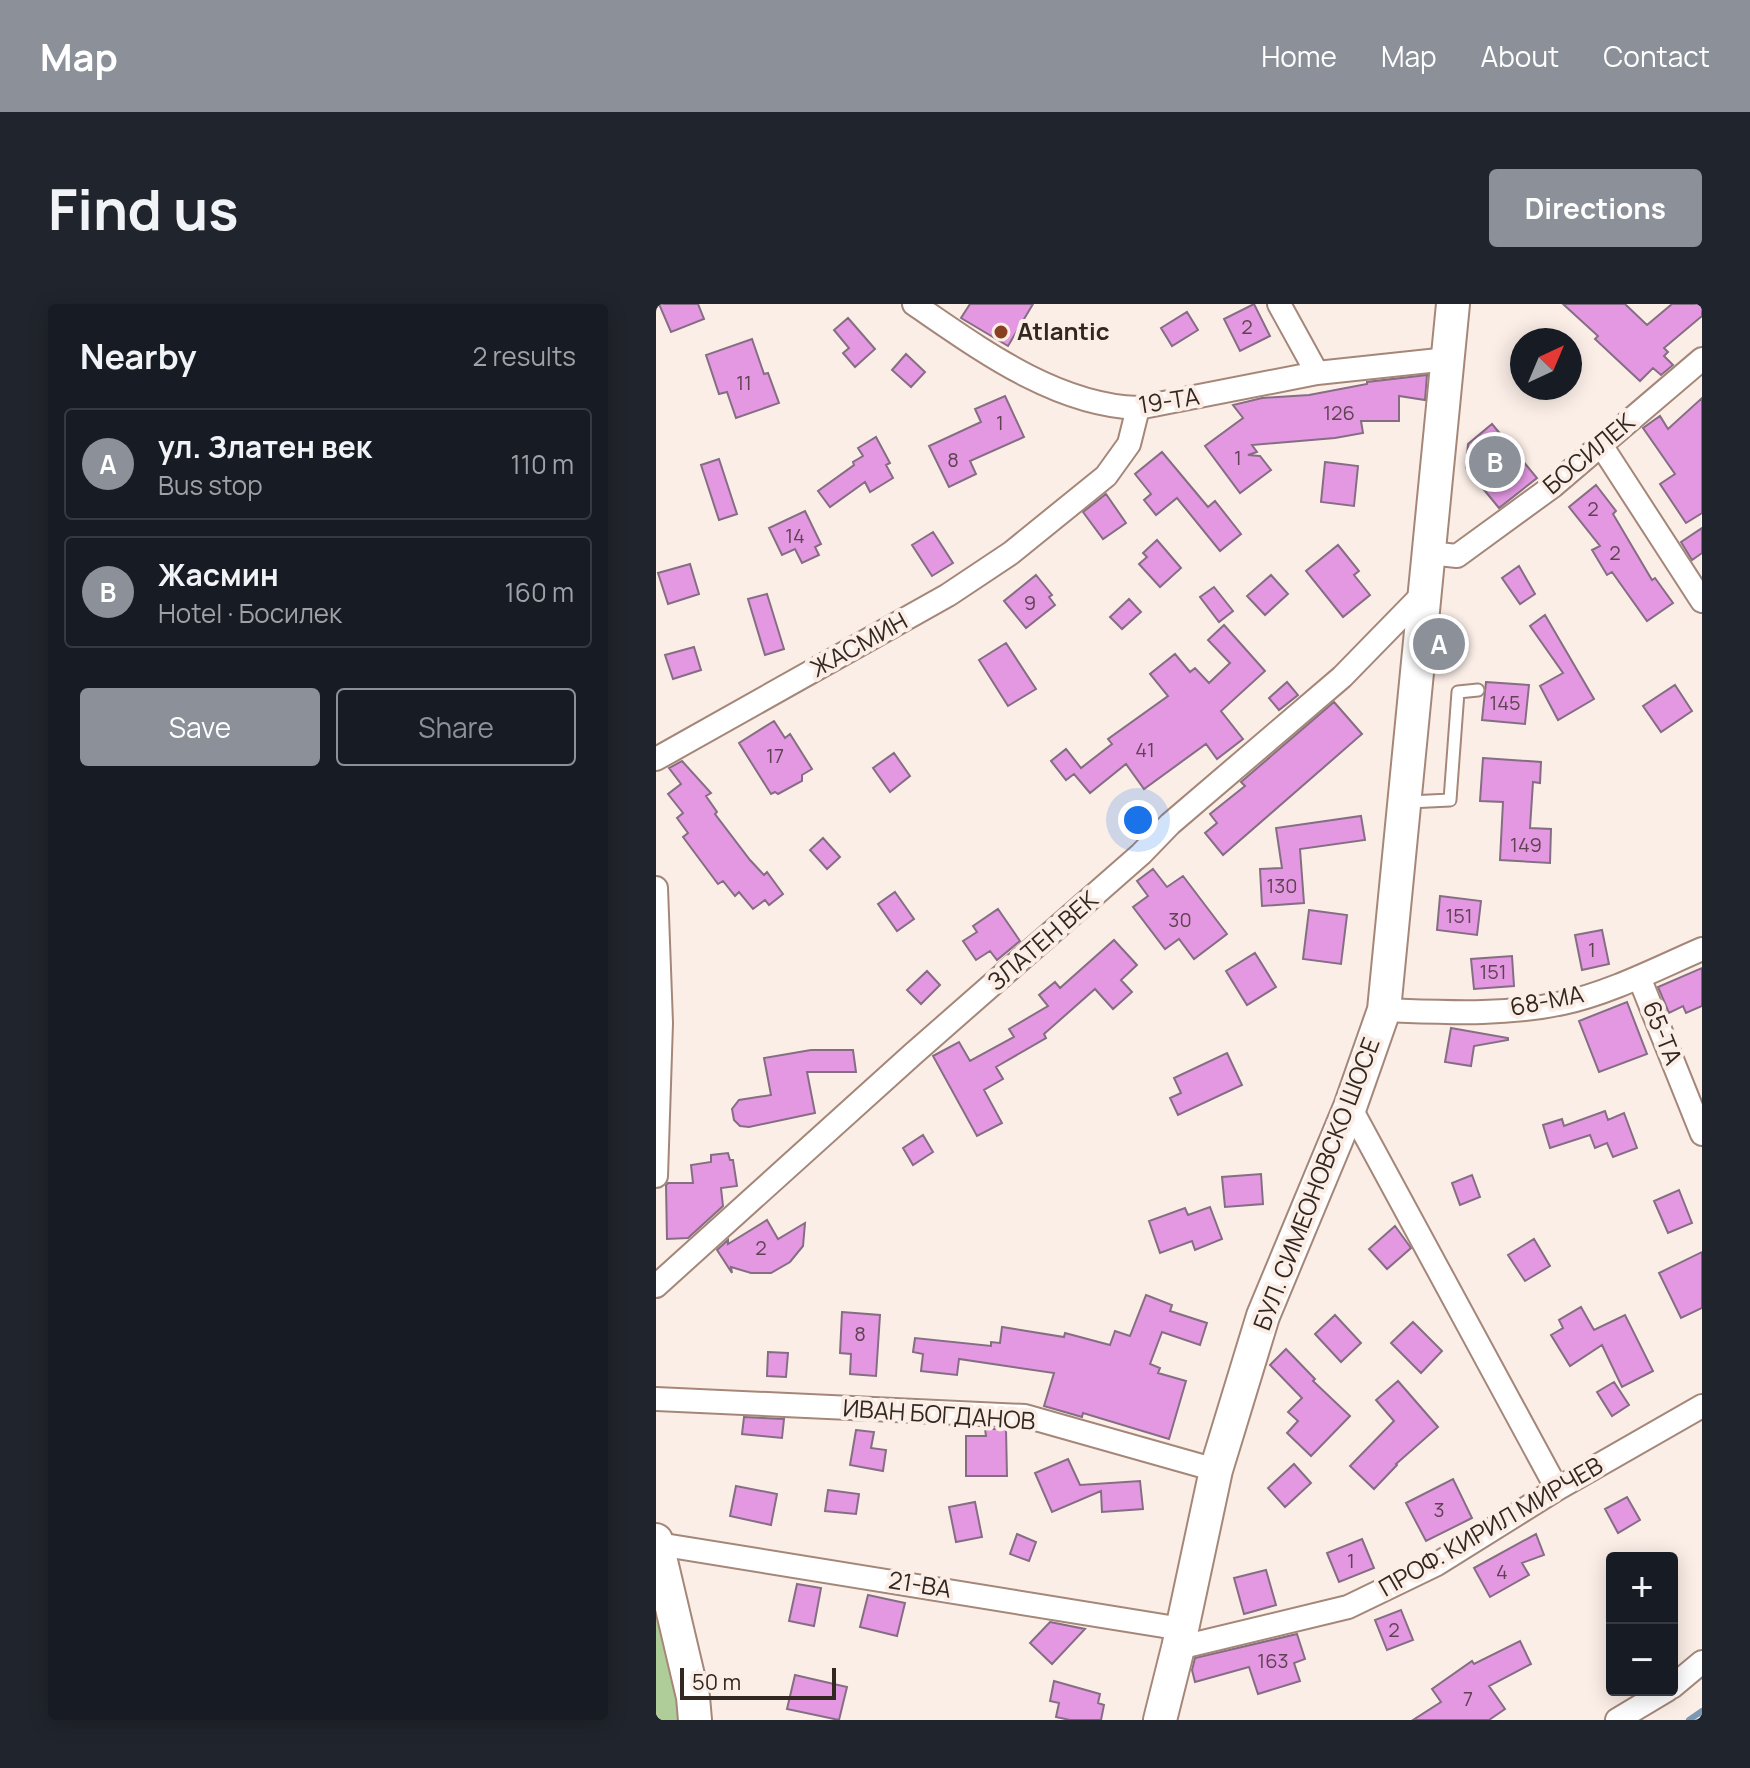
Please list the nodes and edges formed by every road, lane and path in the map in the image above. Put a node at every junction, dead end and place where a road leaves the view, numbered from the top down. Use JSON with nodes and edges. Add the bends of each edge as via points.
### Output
{"nodes":[{"id":1,"x":914,"y":304,"type":"edge"},
{"id":2,"x":1279,"y":304,"type":"edge"},
{"id":3,"x":1453,"y":304,"type":"edge"},
{"id":4,"x":1448,"y":359,"type":"junction"},
{"id":5,"x":1702,"y":359,"type":"edge"},
{"id":6,"x":1317,"y":373,"type":"junction"},
{"id":7,"x":1138,"y":408,"type":"junction"},
{"id":8,"x":1601,"y":445,"type":"junction"},
{"id":9,"x":1429,"y":553,"type":"junction"},
{"id":10,"x":1425,"y":592,"type":"junction"},
{"id":11,"x":1702,"y":601,"type":"edge"},
{"id":12,"x":1478,"y":690,"type":"dead end"},
{"id":13,"x":656,"y":759,"type":"edge"},
{"id":14,"x":1404,"y":803,"type":"junction"},
{"id":15,"x":656,"y":888,"type":"edge"},
{"id":16,"x":1702,"y":949,"type":"edge"},
{"id":17,"x":1639,"y":977,"type":"junction"},
{"id":18,"x":1384,"y":1010,"type":"junction"},
{"id":19,"x":1350,"y":1107,"type":"junction"},
{"id":20,"x":1702,"y":1134,"type":"edge"},
{"id":21,"x":656,"y":1176,"type":"edge"},
{"id":22,"x":656,"y":1286,"type":"edge"},
{"id":23,"x":656,"y":1399,"type":"edge"},
{"id":24,"x":1702,"y":1406,"type":"edge"},
{"id":25,"x":1216,"y":1470,"type":"junction"},
{"id":26,"x":1557,"y":1489,"type":"junction"},
{"id":27,"x":657,"y":1542,"type":"edge"},
{"id":28,"x":1180,"y":1638,"type":"junction"},
{"id":29,"x":1702,"y":1662,"type":"edge"},
{"id":30,"x":1678,"y":1682,"type":"edge"},
{"id":31,"x":1657,"y":1696,"type":"edge"},
{"id":32,"x":695,"y":1720,"type":"edge"},
{"id":33,"x":1160,"y":1720,"type":"edge"},
{"id":34,"x":1617,"y":1720,"type":"edge"}],
"edges":[{"from":1,"to":7,"type":"street","name":"19-ТА","via":[[989,355],[1059,389],[1111,407]]},
{"from":2,"to":6,"type":"street"},
{"from":3,"to":4,"type":"street","name":"БУЛ. СИМЕОНОВСКО ШОСЕ"},
{"from":4,"to":6,"type":"street","name":"19-ТА"},
{"from":4,"to":9,"type":"street","name":"БУЛ. СИМЕОНОВСКО ШОСЕ"},
{"from":5,"to":8,"type":"street","name":"БОСИЛЕК"},
{"from":6,"to":7,"type":"street","name":"19-ТА"},
{"from":7,"to":13,"type":"street","name":"ЖАСМИН","via":[[1129,444],[1106,476],[1011,553],[948,595]]},
{"from":8,"to":9,"type":"street","name":"БОСИЛЕК","via":[[1457,556]]},
{"from":8,"to":11,"type":"street"},
{"from":9,"to":10,"type":"street","name":"БУЛ. СИМЕОНОВСКО ШОСЕ"},
{"from":10,"to":14,"type":"street","name":"БУЛ. СИМЕОНОВСКО ШОСЕ"},
{"from":10,"to":22,"type":"street","name":"ЗЛАТЕН ВЕК","via":[[1342,677],[1170,824]]},
{"from":12,"to":14,"type":"lane","via":[[1458,692],[1450,800]]},
{"from":14,"to":18,"type":"street","name":"БУЛ. СИМЕОНОВСКО ШОСЕ"},
{"from":15,"to":21,"type":"street","via":[[661,1023]]},
{"from":16,"to":17,"type":"street","name":"68-МА"},
{"from":17,"to":18,"type":"street","name":"68-МА","via":[[1563,1003],[1470,1013]]},
{"from":17,"to":20,"type":"street","name":"65-ТА"},
{"from":18,"to":19,"type":"street","name":"БУЛ. СИМЕОНОВСКО ШОСЕ"},
{"from":19,"to":25,"type":"street","name":"БУЛ. СИМЕОНОВСКО ШОСЕ","via":[[1263,1316]]},
{"from":19,"to":26,"type":"street"},
{"from":23,"to":25,"type":"street","name":"ИВАН БОГДАНОВ","via":[[1025,1416]]},
{"from":24,"to":26,"type":"street","name":"ПРОФ. КИРИЛ МИРЧЕВ"},
{"from":25,"to":28,"type":"street","name":"БУЛ. СИМЕОНОВСКО ШОСЕ"},
{"from":26,"to":28,"type":"street","name":"ПРОФ. КИРИЛ МИРЧЕВ","via":[[1437,1564],[1348,1607]]},
{"from":27,"to":28,"type":"street","name":"21-ВА"},
{"from":27,"to":32,"type":"street"},
{"from":28,"to":33,"type":"street","name":"БУЛ. СИМЕОНОВСКО ШОСЕ"},
{"from":29,"to":30,"type":"street"},
{"from":31,"to":34,"type":"street"}]}
